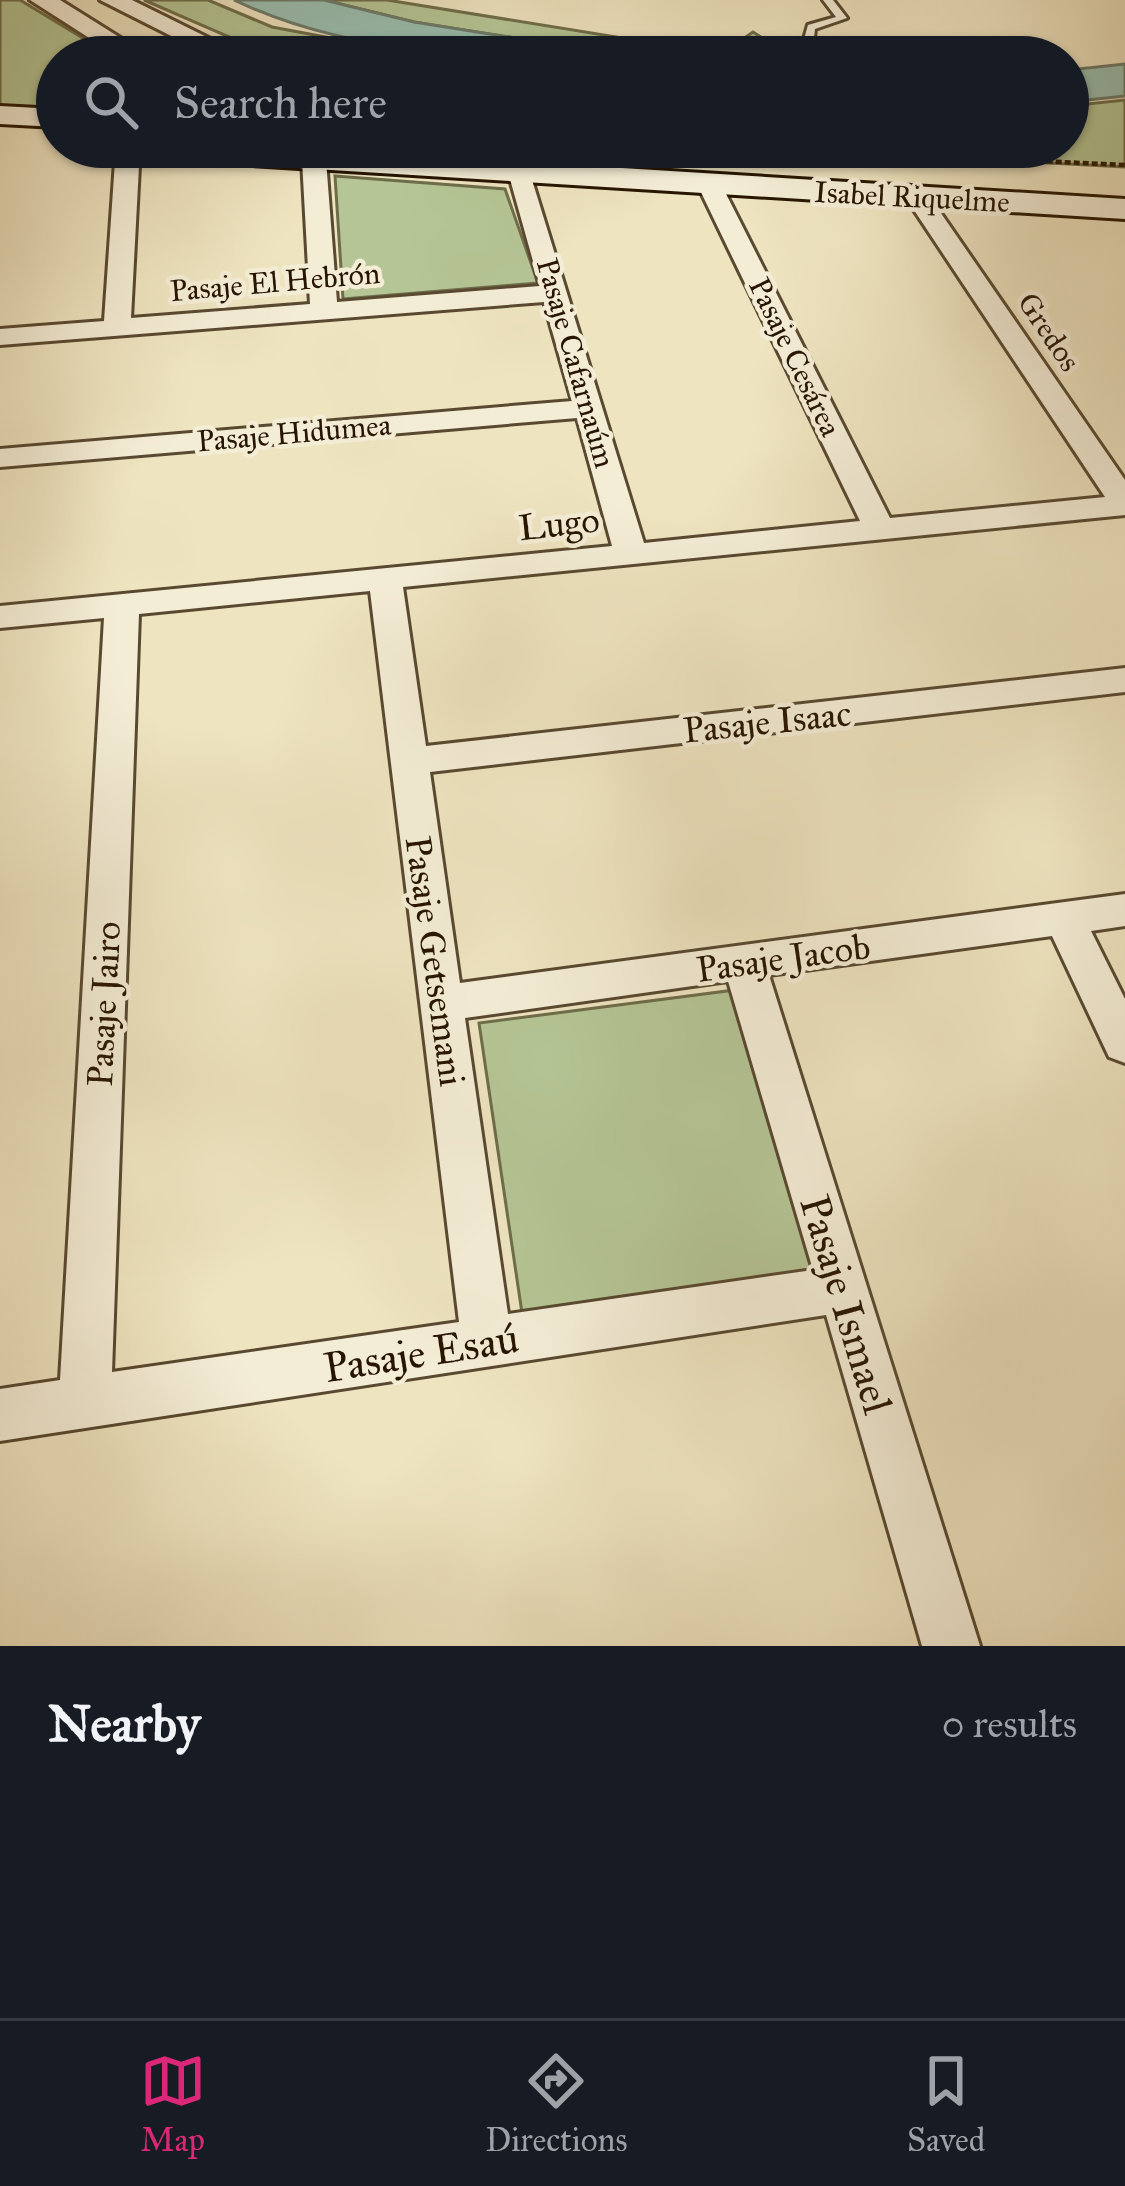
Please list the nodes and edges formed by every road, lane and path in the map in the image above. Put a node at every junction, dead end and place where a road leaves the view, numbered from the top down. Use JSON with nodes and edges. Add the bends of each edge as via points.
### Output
{"nodes":[{"id":1,"x":42,"y":0,"type":"edge"},
{"id":2,"x":112,"y":0,"type":"edge"},
{"id":3,"x":828,"y":0,"type":"edge"},
{"id":4,"x":103,"y":36,"type":"edge"},
{"id":5,"x":189,"y":36,"type":"edge"},
{"id":6,"x":809,"y":36,"type":"edge"},
{"id":7,"x":0,"y":115,"type":"edge"},
{"id":8,"x":36,"y":117,"type":"edge"},
{"id":9,"x":0,"y":141,"type":"edge"},
{"id":10,"x":36,"y":142,"type":"edge"},
{"id":11,"x":1089,"y":163,"type":"edge"},
{"id":12,"x":1125,"y":165,"type":"edge"},
{"id":13,"x":123,"y":168,"type":"edge"},
{"id":14,"x":315,"y":168,"type":"edge"},
{"id":15,"x":449,"y":168,"type":"edge"},
{"id":16,"x":473,"y":168,"type":"edge"},
{"id":17,"x":490,"y":168,"type":"edge"},
{"id":18,"x":526,"y":168,"type":"edge"},
{"id":19,"x":656,"y":168,"type":"edge"},
{"id":20,"x":690,"y":168,"type":"edge"},
{"id":21,"x":483,"y":170,"type":"junction"},
{"id":22,"x":700,"y":171,"type":"junction"},
{"id":23,"x":1125,"y":181,"type":"edge"},
{"id":24,"x":918,"y":198,"type":"junction"},
{"id":25,"x":1125,"y":209,"type":"edge"},
{"id":26,"x":556,"y":293,"type":"junction"},
{"id":27,"x":324,"y":311,"type":"junction"},
{"id":28,"x":117,"y":328,"type":"junction"},
{"id":29,"x":0,"y":338,"type":"edge"},
{"id":30,"x":589,"y":408,"type":"junction"},
{"id":31,"x":0,"y":458,"type":"edge"},
{"id":32,"x":1125,"y":504,"type":"edge"},
{"id":33,"x":880,"y":530,"type":"junction"},
{"id":34,"x":631,"y":554,"type":"junction"},
{"id":35,"x":385,"y":579,"type":"junction"},
{"id":36,"x":122,"y":605,"type":"junction"},
{"id":37,"x":0,"y":617,"type":"edge"},
{"id":38,"x":1125,"y":680,"type":"edge"},
{"id":39,"x":409,"y":761,"type":"junction"},
{"id":40,"x":1125,"y":910,"type":"edge"},
{"id":41,"x":1064,"y":918,"type":"junction"},
{"id":42,"x":744,"y":962,"type":"junction"},
{"id":43,"x":442,"y":1003,"type":"junction"},
{"id":44,"x":1125,"y":1043,"type":"edge"},
{"id":45,"x":843,"y":1289,"type":"junction"},
{"id":46,"x":487,"y":1342,"type":"junction"},
{"id":47,"x":85,"y":1402,"type":"junction"},
{"id":48,"x":0,"y":1415,"type":"edge"},
{"id":49,"x":951,"y":1646,"type":"edge"}],
"edges":[{"from":1,"to":4,"type":"street"},
{"from":2,"to":5,"type":"street"},
{"from":3,"to":6,"type":"lane","via":[[842,18],[811,27]]},
{"from":7,"to":8,"type":"main road"},
{"from":9,"to":10,"type":"main road"},
{"from":11,"to":12,"type":"path"},
{"from":13,"to":28,"type":"street"},
{"from":14,"to":27,"type":"street"},
{"from":15,"to":21,"type":"main road","name":"Isabel Riquelme"},
{"from":16,"to":21,"type":"street"},
{"from":17,"to":21,"type":"main road","name":"Isabel Riquelme"},
{"from":18,"to":26,"type":"street","name":"Pasaje Cafarnaúm"},
{"from":19,"to":22,"type":"main road","name":"Isabel Riquelme"},
{"from":20,"to":22,"type":"street"},
{"from":22,"to":23,"type":"main road"},
{"from":22,"to":24,"type":"main road","name":"Isabel Riquelme"},
{"from":22,"to":33,"type":"street","name":"Pasaje Cesárea"},
{"from":24,"to":25,"type":"main road","name":"Isabel Riquelme"},
{"from":24,"to":32,"type":"street","name":"Gredos"},
{"from":26,"to":27,"type":"street","name":"Pasaje El Hebrón"},
{"from":26,"to":30,"type":"street","name":"Pasaje Cafarnaúm"},
{"from":27,"to":28,"type":"street","name":"Pasaje El Hebrón"},
{"from":28,"to":29,"type":"street","name":"Pasaje El Hebrón"},
{"from":30,"to":31,"type":"street","name":"Pasaje Hidumea"},
{"from":30,"to":34,"type":"street","name":"Pasaje Cafarnaúm"},
{"from":32,"to":33,"type":"street","name":"Lugo"},
{"from":33,"to":34,"type":"street","name":"Lugo"},
{"from":34,"to":35,"type":"street","name":"Lugo"},
{"from":35,"to":36,"type":"street","name":"Lugo"},
{"from":35,"to":39,"type":"street","name":"Pasaje Getsemani"},
{"from":36,"to":37,"type":"street","name":"Lugo"},
{"from":36,"to":47,"type":"street","name":"Pasaje Jairo"},
{"from":38,"to":39,"type":"street","name":"Pasaje Isaac"},
{"from":39,"to":43,"type":"street","name":"Pasaje Getsemani"},
{"from":40,"to":41,"type":"street","name":"Pasaje Jacob"},
{"from":41,"to":42,"type":"street","name":"Pasaje Jacob"},
{"from":41,"to":44,"type":"street"},
{"from":42,"to":43,"type":"street","name":"Pasaje Jacob"},
{"from":42,"to":45,"type":"street","name":"Pasaje Ismael"},
{"from":43,"to":46,"type":"street","name":"Pasaje Getsemani"},
{"from":45,"to":46,"type":"street","name":"Pasaje Esaú"},
{"from":45,"to":49,"type":"street","name":"Pasaje Ismael"},
{"from":46,"to":47,"type":"street","name":"Pasaje Esaú"},
{"from":47,"to":48,"type":"street","name":"Pasaje Esaú"}]}
